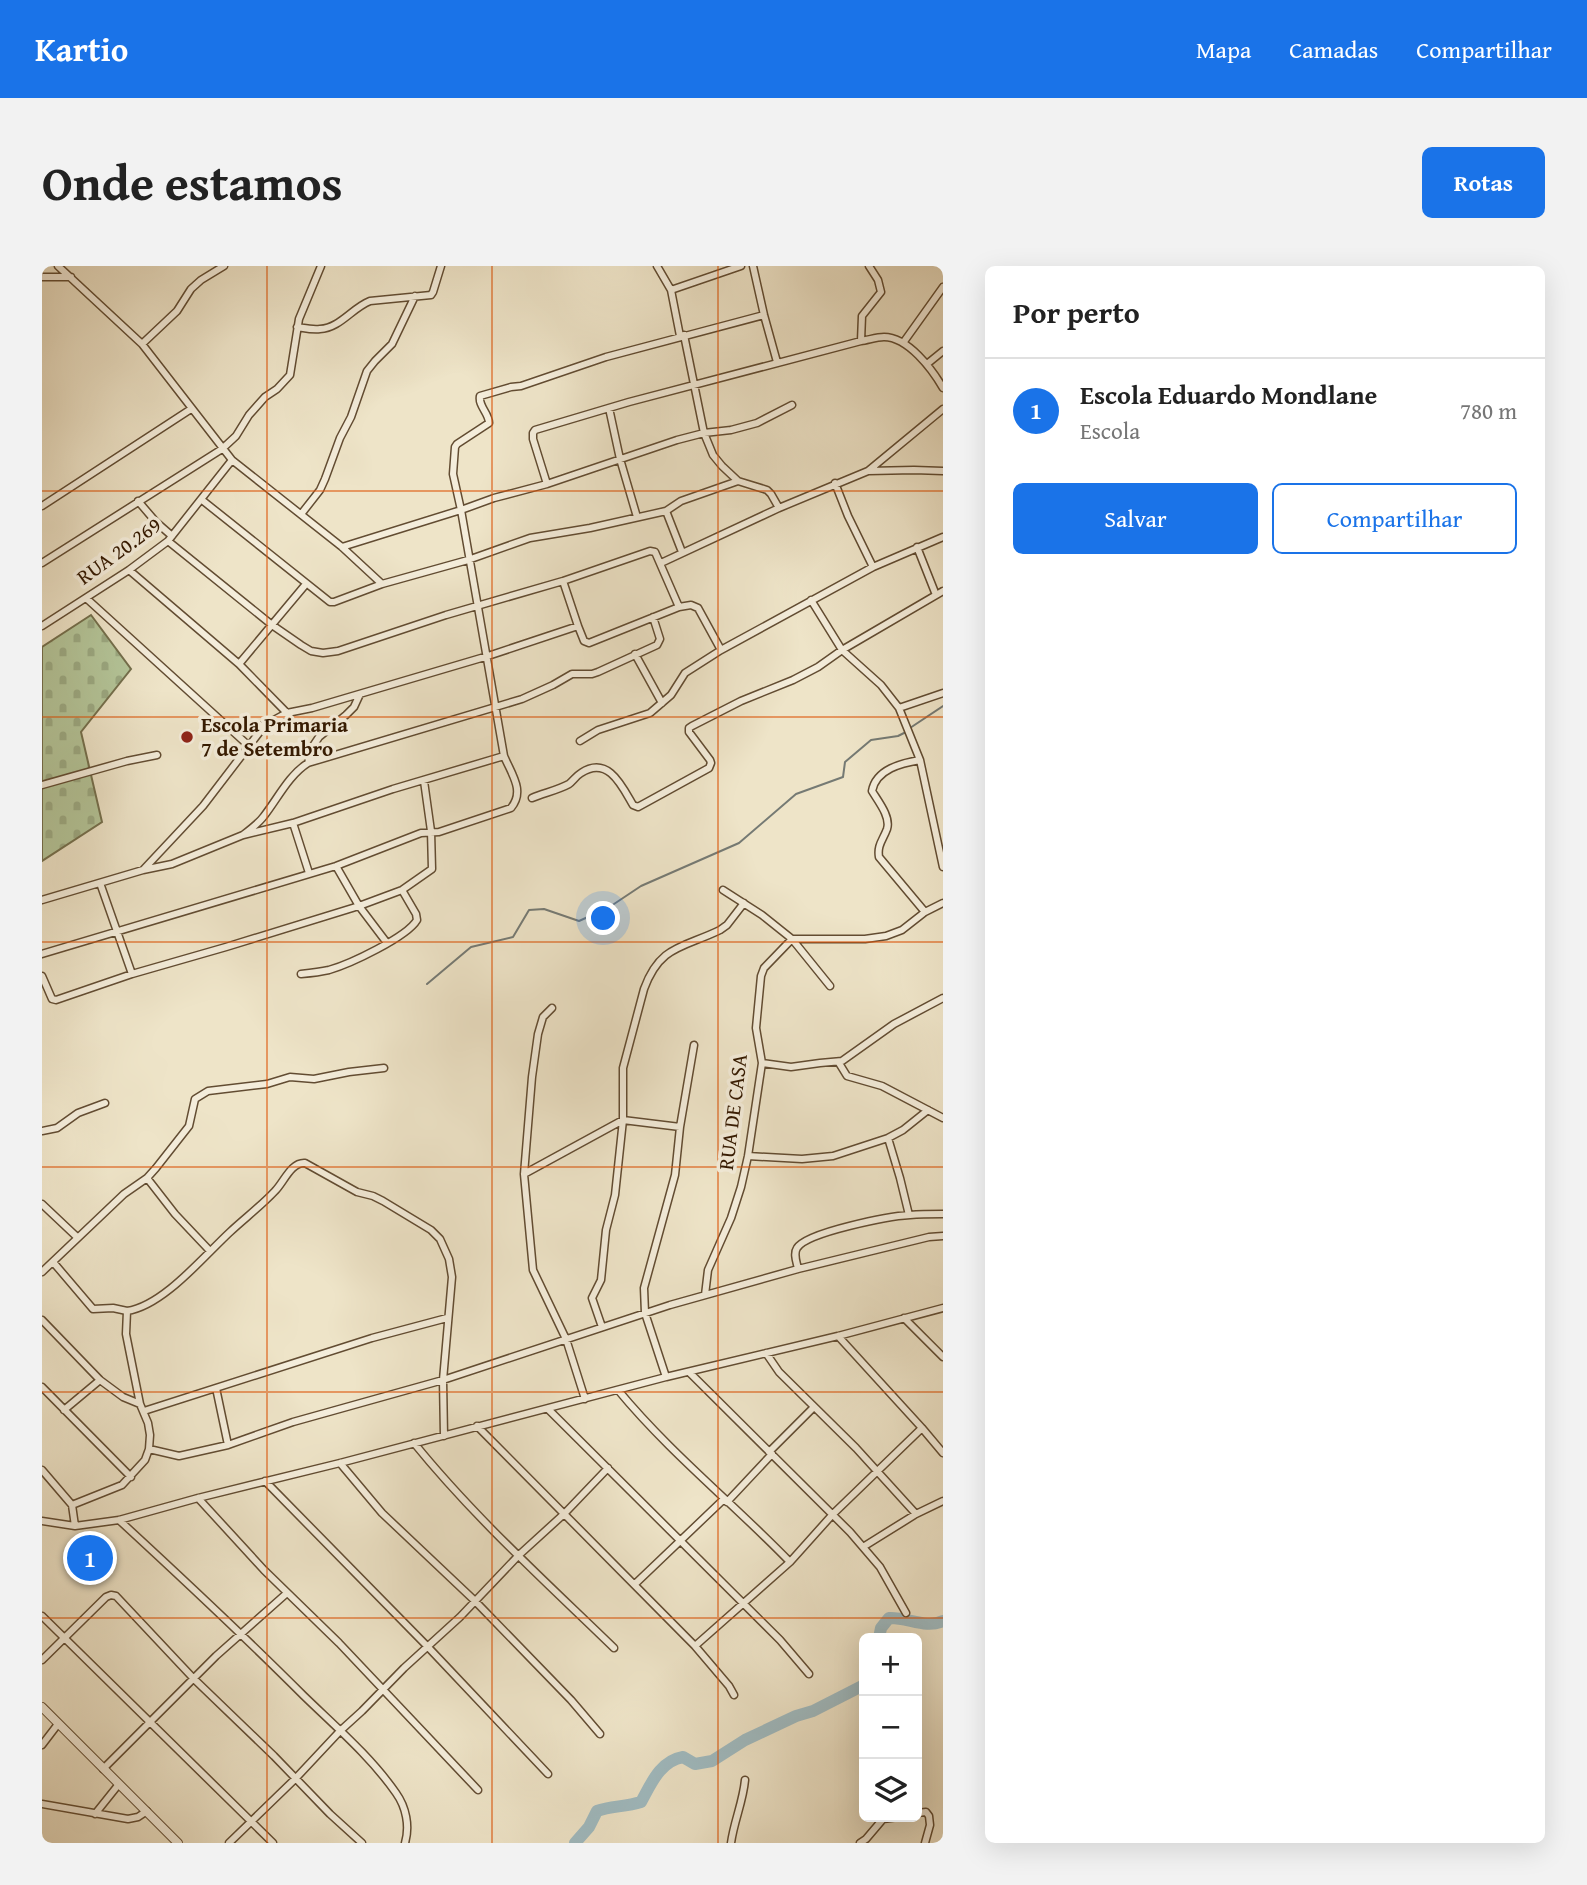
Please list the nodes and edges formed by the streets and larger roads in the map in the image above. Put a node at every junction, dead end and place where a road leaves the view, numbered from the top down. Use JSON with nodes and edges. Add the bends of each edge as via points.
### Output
{"nodes":[{"id":1,"x":58,"y":266,"type":"edge"},
{"id":2,"x":224,"y":266,"type":"edge"},
{"id":3,"x":321,"y":266,"type":"edge"},
{"id":4,"x":441,"y":266,"type":"edge"},
{"id":5,"x":657,"y":266,"type":"edge"},
{"id":6,"x":741,"y":266,"type":"edge"},
{"id":7,"x":753,"y":266,"type":"edge"},
{"id":8,"x":869,"y":266,"type":"edge"},
{"id":9,"x":42,"y":277,"type":"edge"},
{"id":10,"x":71,"y":277,"type":"junction"},
{"id":11,"x":943,"y":287,"type":"edge"},
{"id":12,"x":671,"y":290,"type":"junction"},
{"id":13,"x":415,"y":296,"type":"junction"},
{"id":14,"x":764,"y":315,"type":"junction"},
{"id":15,"x":297,"y":327,"type":"junction"},
{"id":16,"x":682,"y":336,"type":"junction"},
{"id":17,"x":861,"y":341,"type":"junction"},
{"id":18,"x":902,"y":343,"type":"junction"},
{"id":19,"x":142,"y":344,"type":"junction"},
{"id":20,"x":943,"y":351,"type":"edge"},
{"id":21,"x":778,"y":362,"type":"junction"},
{"id":22,"x":927,"y":364,"type":"junction"},
{"id":23,"x":694,"y":384,"type":"junction"},
{"id":24,"x":943,"y":388,"type":"edge"},
{"id":25,"x":792,"y":405,"type":"dead end"},
{"id":26,"x":609,"y":408,"type":"junction"},
{"id":27,"x":191,"y":409,"type":"junction"},
{"id":28,"x":943,"y":409,"type":"edge"},
{"id":29,"x":704,"y":433,"type":"junction"},
{"id":30,"x":222,"y":449,"type":"junction"},
{"id":31,"x":620,"y":459,"type":"junction"},
{"id":32,"x":232,"y":460,"type":"junction"},
{"id":33,"x":868,"y":471,"type":"junction"},
{"id":34,"x":943,"y":471,"type":"edge"},
{"id":35,"x":738,"y":481,"type":"junction"},
{"id":36,"x":835,"y":483,"type":"junction"},
{"id":37,"x":547,"y":484,"type":"junction"},
{"id":38,"x":202,"y":500,"type":"junction"},
{"id":39,"x":138,"y":501,"type":"junction"},
{"id":40,"x":42,"y":506,"type":"edge"},
{"id":41,"x":779,"y":508,"type":"junction"},
{"id":42,"x":461,"y":510,"type":"junction"},
{"id":43,"x":666,"y":511,"type":"junction"},
{"id":44,"x":302,"y":513,"type":"junction"},
{"id":45,"x":637,"y":517,"type":"junction"},
{"id":46,"x":943,"y":537,"type":"edge"},
{"id":47,"x":170,"y":538,"type":"junction"},
{"id":48,"x":342,"y":547,"type":"junction"},
{"id":49,"x":917,"y":547,"type":"junction"},
{"id":50,"x":682,"y":552,"type":"junction"},
{"id":51,"x":468,"y":560,"type":"junction"},
{"id":52,"x":42,"y":563,"type":"edge"},
{"id":53,"x":660,"y":563,"type":"junction"},
{"id":54,"x":873,"y":567,"type":"junction"},
{"id":55,"x":129,"y":570,"type":"junction"},
{"id":56,"x":563,"y":581,"type":"junction"},
{"id":57,"x":306,"y":584,"type":"junction"},
{"id":58,"x":382,"y":584,"type":"junction"},
{"id":59,"x":943,"y":591,"type":"edge"},
{"id":60,"x":936,"y":595,"type":"junction"},
{"id":61,"x":86,"y":598,"type":"junction"},
{"id":62,"x":811,"y":600,"type":"junction"},
{"id":63,"x":679,"y":607,"type":"junction"},
{"id":64,"x":477,"y":608,"type":"junction"},
{"id":65,"x":653,"y":617,"type":"junction"},
{"id":66,"x":272,"y":625,"type":"junction"},
{"id":67,"x":42,"y":626,"type":"edge"},
{"id":68,"x":578,"y":626,"type":"junction"},
{"id":69,"x":720,"y":650,"type":"junction"},
{"id":70,"x":842,"y":650,"type":"junction"},
{"id":71,"x":635,"y":654,"type":"junction"},
{"id":72,"x":488,"y":656,"type":"junction"},
{"id":73,"x":239,"y":664,"type":"junction"},
{"id":74,"x":360,"y":693,"type":"junction"},
{"id":75,"x":943,"y":693,"type":"edge"},
{"id":76,"x":662,"y":703,"type":"junction"},
{"id":77,"x":495,"y":706,"type":"junction"},
{"id":78,"x":899,"y":708,"type":"junction"},
{"id":79,"x":287,"y":713,"type":"junction"},
{"id":80,"x":265,"y":726,"type":"junction"},
{"id":81,"x":229,"y":727,"type":"junction"},
{"id":82,"x":580,"y":741,"type":"dead end"},
{"id":83,"x":249,"y":746,"type":"junction"},
{"id":84,"x":157,"y":755,"type":"dead end"},
{"id":85,"x":504,"y":756,"type":"junction"},
{"id":86,"x":920,"y":760,"type":"junction"},
{"id":87,"x":308,"y":763,"type":"junction"},
{"id":88,"x":424,"y":780,"type":"junction"},
{"id":89,"x":42,"y":785,"type":"edge"},
{"id":90,"x":532,"y":798,"type":"dead end"},
{"id":91,"x":293,"y":823,"type":"junction"},
{"id":92,"x":431,"y":831,"type":"junction"},
{"id":93,"x":243,"y":835,"type":"junction"},
{"id":94,"x":336,"y":866,"type":"junction"},
{"id":95,"x":943,"y":867,"type":"edge"},
{"id":96,"x":143,"y":870,"type":"junction"},
{"id":97,"x":309,"y":873,"type":"junction"},
{"id":98,"x":100,"y":883,"type":"junction"},
{"id":99,"x":402,"y":890,"type":"junction"},
{"id":100,"x":723,"y":890,"type":"dead end"},
{"id":101,"x":42,"y":900,"type":"edge"},
{"id":102,"x":744,"y":903,"type":"junction"},
{"id":103,"x":943,"y":904,"type":"edge"},
{"id":104,"x":359,"y":906,"type":"junction"},
{"id":105,"x":925,"y":912,"type":"junction"},
{"id":106,"x":118,"y":931,"type":"junction"},
{"id":107,"x":792,"y":939,"type":"junction"},
{"id":108,"x":387,"y":943,"type":"junction"},
{"id":109,"x":42,"y":954,"type":"edge"},
{"id":110,"x":132,"y":974,"type":"junction"},
{"id":111,"x":301,"y":974,"type":"dead end"},
{"id":112,"x":42,"y":976,"type":"edge"},
{"id":113,"x":830,"y":986,"type":"dead end"},
{"id":114,"x":943,"y":998,"type":"edge"},
{"id":115,"x":552,"y":1009,"type":"dead end"},
{"id":116,"x":695,"y":1045,"type":"dead end"},
{"id":117,"x":762,"y":1063,"type":"junction"},
{"id":118,"x":839,"y":1063,"type":"junction"},
{"id":119,"x":384,"y":1068,"type":"dead end"},
{"id":120,"x":105,"y":1102,"type":"dead end"},
{"id":121,"x":928,"y":1110,"type":"junction"},
{"id":122,"x":943,"y":1118,"type":"edge"},
{"id":123,"x":623,"y":1120,"type":"junction"},
{"id":124,"x":680,"y":1127,"type":"junction"},
{"id":125,"x":42,"y":1131,"type":"edge"},
{"id":126,"x":888,"y":1138,"type":"junction"},
{"id":127,"x":748,"y":1156,"type":"junction"},
{"id":128,"x":524,"y":1174,"type":"junction"},
{"id":129,"x":147,"y":1178,"type":"junction"},
{"id":130,"x":42,"y":1204,"type":"edge"},
{"id":131,"x":943,"y":1214,"type":"edge"},
{"id":132,"x":909,"y":1215,"type":"junction"},
{"id":133,"x":943,"y":1236,"type":"edge"},
{"id":134,"x":78,"y":1238,"type":"junction"},
{"id":135,"x":210,"y":1251,"type":"junction"},
{"id":136,"x":53,"y":1262,"type":"junction"},
{"id":137,"x":798,"y":1269,"type":"junction"},
{"id":138,"x":42,"y":1272,"type":"edge"},
{"id":139,"x":705,"y":1295,"type":"junction"},
{"id":140,"x":943,"y":1308,"type":"edge"},
{"id":141,"x":127,"y":1311,"type":"junction"},
{"id":142,"x":645,"y":1313,"type":"junction"},
{"id":143,"x":447,"y":1318,"type":"junction"},
{"id":144,"x":904,"y":1318,"type":"junction"},
{"id":145,"x":42,"y":1320,"type":"edge"},
{"id":146,"x":602,"y":1327,"type":"junction"},
{"id":147,"x":838,"y":1336,"type":"junction"},
{"id":148,"x":566,"y":1339,"type":"junction"},
{"id":149,"x":766,"y":1353,"type":"junction"},
{"id":150,"x":943,"y":1357,"type":"edge"},
{"id":151,"x":690,"y":1372,"type":"junction"},
{"id":152,"x":666,"y":1377,"type":"junction"},
{"id":153,"x":100,"y":1380,"type":"junction"},
{"id":154,"x":443,"y":1380,"type":"junction"},
{"id":155,"x":42,"y":1387,"type":"edge"},
{"id":156,"x":216,"y":1388,"type":"junction"},
{"id":157,"x":618,"y":1390,"type":"junction"},
{"id":158,"x":585,"y":1399,"type":"junction"},
{"id":159,"x":140,"y":1404,"type":"junction"},
{"id":160,"x":814,"y":1407,"type":"junction"},
{"id":161,"x":548,"y":1409,"type":"junction"},
{"id":162,"x":64,"y":1410,"type":"junction"},
{"id":163,"x":144,"y":1411,"type":"junction"},
{"id":164,"x":477,"y":1426,"type":"junction"},
{"id":165,"x":922,"y":1427,"type":"junction"},
{"id":166,"x":444,"y":1436,"type":"junction"},
{"id":167,"x":414,"y":1443,"type":"junction"},
{"id":168,"x":228,"y":1445,"type":"junction"},
{"id":169,"x":149,"y":1449,"type":"junction"},
{"id":170,"x":770,"y":1453,"type":"junction"},
{"id":171,"x":943,"y":1453,"type":"edge"},
{"id":172,"x":340,"y":1463,"type":"junction"},
{"id":173,"x":608,"y":1468,"type":"junction"},
{"id":174,"x":42,"y":1470,"type":"edge"},
{"id":175,"x":877,"y":1471,"type":"junction"},
{"id":176,"x":131,"y":1477,"type":"junction"},
{"id":177,"x":265,"y":1481,"type":"junction"},
{"id":178,"x":198,"y":1498,"type":"junction"},
{"id":179,"x":725,"y":1501,"type":"junction"},
{"id":180,"x":943,"y":1501,"type":"edge"},
{"id":181,"x":72,"y":1505,"type":"junction"},
{"id":182,"x":564,"y":1514,"type":"junction"},
{"id":183,"x":833,"y":1514,"type":"junction"},
{"id":184,"x":916,"y":1514,"type":"junction"},
{"id":185,"x":42,"y":1521,"type":"edge"},
{"id":186,"x":119,"y":1521,"type":"junction"},
{"id":187,"x":75,"y":1526,"type":"junction"},
{"id":188,"x":681,"y":1542,"type":"junction"},
{"id":189,"x":863,"y":1547,"type":"junction"},
{"id":190,"x":519,"y":1555,"type":"junction"},
{"id":191,"x":790,"y":1562,"type":"junction"},
{"id":192,"x":635,"y":1584,"type":"junction"},
{"id":193,"x":287,"y":1593,"type":"junction"},
{"id":194,"x":474,"y":1600,"type":"junction"},
{"id":195,"x":743,"y":1603,"type":"junction"},
{"id":196,"x":906,"y":1613,"type":"dead end"},
{"id":197,"x":42,"y":1616,"type":"edge"},
{"id":198,"x":241,"y":1633,"type":"junction"},
{"id":199,"x":64,"y":1639,"type":"junction"},
{"id":200,"x":428,"y":1646,"type":"junction"},
{"id":201,"x":695,"y":1646,"type":"junction"},
{"id":202,"x":614,"y":1648,"type":"dead end"},
{"id":203,"x":42,"y":1660,"type":"edge"},
{"id":204,"x":809,"y":1674,"type":"dead end"},
{"id":205,"x":194,"y":1679,"type":"junction"},
{"id":206,"x":383,"y":1690,"type":"junction"},
{"id":207,"x":734,"y":1695,"type":"dead end"},
{"id":208,"x":42,"y":1707,"type":"edge"},
{"id":209,"x":150,"y":1721,"type":"junction"},
{"id":210,"x":58,"y":1724,"type":"junction"},
{"id":211,"x":340,"y":1731,"type":"junction"},
{"id":212,"x":600,"y":1734,"type":"dead end"},
{"id":213,"x":42,"y":1745,"type":"edge"},
{"id":214,"x":103,"y":1769,"type":"junction"},
{"id":215,"x":548,"y":1774,"type":"dead end"},
{"id":216,"x":295,"y":1779,"type":"junction"},
{"id":217,"x":745,"y":1780,"type":"dead end"},
{"id":218,"x":119,"y":1784,"type":"junction"},
{"id":219,"x":478,"y":1790,"type":"dead end"},
{"id":220,"x":42,"y":1804,"type":"edge"},
{"id":221,"x":146,"y":1811,"type":"junction"},
{"id":222,"x":922,"y":1813,"type":"edge"},
{"id":223,"x":95,"y":1814,"type":"junction"},
{"id":224,"x":252,"y":1822,"type":"junction"},
{"id":225,"x":880,"y":1822,"type":"edge"},
{"id":226,"x":178,"y":1843,"type":"edge"},
{"id":227,"x":229,"y":1843,"type":"edge"},
{"id":228,"x":273,"y":1843,"type":"edge"},
{"id":229,"x":362,"y":1843,"type":"edge"},
{"id":230,"x":405,"y":1843,"type":"edge"},
{"id":231,"x":731,"y":1843,"type":"edge"},
{"id":232,"x":860,"y":1843,"type":"edge"},
{"id":233,"x":925,"y":1843,"type":"edge"}],
"edges":[{"from":1,"to":10,"type":"street"},
{"from":2,"to":19,"type":"street","via":[[191,289],[177,311]]},
{"from":3,"to":15,"type":"street"},
{"from":4,"to":13,"type":"street","via":[[433,292]]},
{"from":5,"to":12,"type":"street"},
{"from":6,"to":12,"type":"street"},
{"from":7,"to":14,"type":"street"},
{"from":8,"to":17,"type":"street","via":[[881,292],[862,316]]},
{"from":9,"to":10,"type":"street"},
{"from":10,"to":19,"type":"street"},
{"from":11,"to":18,"type":"street"},
{"from":12,"to":16,"type":"street"},
{"from":13,"to":15,"type":"street","via":[[370,301],[321,329]]},
{"from":13,"to":44,"type":"street","via":[[392,344],[367,371],[325,480]]},
{"from":14,"to":16,"type":"street"},
{"from":14,"to":21,"type":"street"},
{"from":15,"to":30,"type":"street","via":[[290,375],[265,397]]},
{"from":16,"to":23,"type":"street"},
{"from":16,"to":42,"type":"street","via":[[480,396],[489,423],[455,447],[453,474]]},
{"from":17,"to":18,"type":"street","via":[[883,337]]},
{"from":17,"to":21,"type":"street"},
{"from":18,"to":22,"type":"street"},
{"from":19,"to":27,"type":"street"},
{"from":20,"to":22,"type":"street"},
{"from":21,"to":23,"type":"street"},
{"from":22,"to":24,"type":"street"},
{"from":23,"to":26,"type":"street"},
{"from":23,"to":29,"type":"street"},
{"from":25,"to":29,"type":"street","via":[[757,423]]},
{"from":26,"to":31,"type":"street"},
{"from":26,"to":37,"type":"street","via":[[533,433]]},
{"from":27,"to":30,"type":"street"},
{"from":27,"to":40,"type":"street"},
{"from":28,"to":33,"type":"street"},
{"from":29,"to":31,"type":"street"},
{"from":29,"to":35,"type":"street","via":[[713,456]]},
{"from":30,"to":32,"type":"street"},
{"from":30,"to":39,"type":"street"},
{"from":31,"to":37,"type":"street"},
{"from":31,"to":45,"type":"street"},
{"from":32,"to":38,"type":"street","name":"RUA 20.269"},
{"from":32,"to":44,"type":"street"},
{"from":33,"to":34,"type":"street"},
{"from":33,"to":36,"type":"street"},
{"from":35,"to":41,"type":"street","via":[[771,494]]},
{"from":35,"to":43,"type":"street"},
{"from":36,"to":41,"type":"street"},
{"from":36,"to":54,"type":"street"},
{"from":37,"to":42,"type":"street"},
{"from":38,"to":47,"type":"street","name":"RUA 20.269"},
{"from":38,"to":57,"type":"street"},
{"from":39,"to":47,"type":"street"},
{"from":39,"to":52,"type":"street"},
{"from":41,"to":50,"type":"street"},
{"from":42,"to":48,"type":"street"},
{"from":42,"to":51,"type":"street"},
{"from":43,"to":45,"type":"street"},
{"from":43,"to":50,"type":"street"},
{"from":44,"to":48,"type":"street"},
{"from":45,"to":51,"type":"street","via":[[530,538]]},
{"from":46,"to":49,"type":"street"},
{"from":47,"to":55,"type":"street","name":"RUA 20.269"},
{"from":47,"to":66,"type":"street"},
{"from":48,"to":58,"type":"street"},
{"from":49,"to":54,"type":"street"},
{"from":49,"to":60,"type":"street"},
{"from":50,"to":53,"type":"street"},
{"from":51,"to":58,"type":"street"},
{"from":51,"to":64,"type":"street"},
{"from":53,"to":56,"type":"street","via":[[650,551]]},
{"from":53,"to":63,"type":"street"},
{"from":54,"to":62,"type":"street"},
{"from":55,"to":61,"type":"street","name":"RUA 20.269"},
{"from":55,"to":73,"type":"street"},
{"from":56,"to":64,"type":"street"},
{"from":56,"to":68,"type":"street"},
{"from":57,"to":58,"type":"street","via":[[334,602]]},
{"from":57,"to":66,"type":"street"},
{"from":59,"to":60,"type":"street"},
{"from":60,"to":70,"type":"street"},
{"from":61,"to":67,"type":"street","name":"RUA 20.269"},
{"from":61,"to":81,"type":"street"},
{"from":62,"to":69,"type":"street"},
{"from":62,"to":70,"type":"street"},
{"from":63,"to":65,"type":"street"},
{"from":63,"to":69,"type":"street","via":[[698,608]]},
{"from":64,"to":66,"type":"street","via":[[323,653],[311,651]]},
{"from":64,"to":72,"type":"street"},
{"from":65,"to":68,"type":"street","via":[[589,642],[584,641]]},
{"from":65,"to":71,"type":"street","via":[[659,642]]},
{"from":66,"to":73,"type":"street"},
{"from":68,"to":72,"type":"street"},
{"from":69,"to":76,"type":"street","via":[[685,673]]},
{"from":70,"to":78,"type":"street"},
{"from":70,"to":90,"type":"street","via":[[793,680],[692,726],[689,732],[710,760],[709,768],[638,807],[632,805],[614,774],[594,767],[569,784]]},
{"from":71,"to":76,"type":"street"},
{"from":71,"to":77,"type":"street","via":[[598,672],[572,674],[522,699]]},
{"from":72,"to":74,"type":"street"},
{"from":72,"to":77,"type":"street"},
{"from":73,"to":79,"type":"street"},
{"from":74,"to":79,"type":"street"},
{"from":74,"to":87,"type":"street","via":[[354,707],[319,737]]},
{"from":75,"to":78,"type":"street"},
{"from":76,"to":82,"type":"street","via":[[646,716],[598,730]]},
{"from":77,"to":85,"type":"street"},
{"from":77,"to":87,"type":"street"},
{"from":78,"to":86,"type":"street"},
{"from":79,"to":80,"type":"street"},
{"from":80,"to":81,"type":"street"},
{"from":80,"to":83,"type":"street"},
{"from":81,"to":83,"type":"street"},
{"from":83,"to":96,"type":"street","via":[[203,806]]},
{"from":84,"to":89,"type":"street"},
{"from":85,"to":88,"type":"street"},
{"from":85,"to":92,"type":"street","via":[[519,791],[517,802],[511,808]]},
{"from":86,"to":95,"type":"street"},
{"from":86,"to":105,"type":"street","via":[[887,771],[872,791],[888,821],[878,846],[879,858]]},
{"from":87,"to":93,"type":"street"},
{"from":88,"to":91,"type":"street"},
{"from":88,"to":92,"type":"street"},
{"from":91,"to":93,"type":"street"},
{"from":91,"to":97,"type":"street"},
{"from":92,"to":94,"type":"street"},
{"from":92,"to":99,"type":"street","via":[[432,869]]},
{"from":93,"to":96,"type":"street","via":[[172,864]]},
{"from":94,"to":97,"type":"street"},
{"from":94,"to":104,"type":"street"},
{"from":96,"to":98,"type":"street"},
{"from":97,"to":106,"type":"street"},
{"from":98,"to":101,"type":"street"},
{"from":98,"to":106,"type":"street"},
{"from":99,"to":104,"type":"street"},
{"from":99,"to":108,"type":"street","via":[[417,920]]},
{"from":100,"to":102,"type":"street"},
{"from":102,"to":107,"type":"street"},
{"from":102,"to":123,"type":"street","via":[[720,930],[672,949],[648,977],[623,1068]]},
{"from":103,"to":105,"type":"street"},
{"from":104,"to":108,"type":"street"},
{"from":104,"to":110,"type":"street"},
{"from":105,"to":107,"type":"street","via":[[886,936]]},
{"from":106,"to":109,"type":"street"},
{"from":106,"to":110,"type":"street"},
{"from":107,"to":113,"type":"street"},
{"from":107,"to":117,"type":"street","name":"RUA DE CASA","via":[[761,976],[756,1028]]},
{"from":108,"to":111,"type":"street","via":[[328,970]]},
{"from":110,"to":112,"type":"street","via":[[56,1000]]},
{"from":114,"to":118,"type":"street","via":[[894,1024]]},
{"from":115,"to":128,"type":"street","via":[[543,1017],[538,1034]]},
{"from":116,"to":124,"type":"street"},
{"from":117,"to":118,"type":"street","via":[[791,1067]]},
{"from":117,"to":127,"type":"street","name":"RUA DE CASA"},
{"from":118,"to":121,"type":"street","via":[[850,1078],[882,1086]]},
{"from":119,"to":129,"type":"street","via":[[208,1091],[195,1099],[189,1126]]},
{"from":120,"to":125,"type":"street","via":[[57,1128]]},
{"from":121,"to":122,"type":"street"},
{"from":121,"to":126,"type":"street"},
{"from":123,"to":124,"type":"street"},
{"from":123,"to":128,"type":"street"},
{"from":123,"to":146,"type":"street","via":[[603,1270],[593,1298]]},
{"from":124,"to":142,"type":"street","via":[[675,1175],[644,1288]]},
{"from":126,"to":127,"type":"street","via":[[821,1158]]},
{"from":126,"to":132,"type":"street"},
{"from":127,"to":139,"type":"street","name":"RUA DE CASA","via":[[731,1218],[708,1270]]},
{"from":128,"to":148,"type":"street","via":[[533,1270]]},
{"from":129,"to":134,"type":"street"},
{"from":129,"to":135,"type":"street"},
{"from":130,"to":134,"type":"street"},
{"from":131,"to":132,"type":"street"},
{"from":132,"to":137,"type":"street","via":[[830,1231],[802,1243],[795,1253]]},
{"from":133,"to":137,"type":"street"},
{"from":134,"to":136,"type":"street"},
{"from":135,"to":141,"type":"street","via":[[160,1297]]},
{"from":135,"to":143,"type":"street","via":[[275,1191],[295,1165],[305,1163],[383,1201],[436,1234],[452,1270]]},
{"from":136,"to":138,"type":"street"},
{"from":136,"to":141,"type":"street","via":[[93,1309]]},
{"from":137,"to":139,"type":"street"},
{"from":139,"to":142,"type":"street"},
{"from":140,"to":144,"type":"street"},
{"from":141,"to":159,"type":"street","via":[[126,1334]]},
{"from":142,"to":146,"type":"street"},
{"from":142,"to":152,"type":"street"},
{"from":143,"to":154,"type":"street"},
{"from":143,"to":156,"type":"street"},
{"from":144,"to":147,"type":"street"},
{"from":144,"to":150,"type":"street"},
{"from":145,"to":153,"type":"street"},
{"from":146,"to":148,"type":"street"},
{"from":147,"to":149,"type":"street"},
{"from":147,"to":165,"type":"street"},
{"from":148,"to":154,"type":"street"},
{"from":148,"to":158,"type":"street"},
{"from":149,"to":151,"type":"street"},
{"from":149,"to":160,"type":"street"},
{"from":151,"to":152,"type":"street"},
{"from":151,"to":170,"type":"street"},
{"from":152,"to":157,"type":"street"},
{"from":153,"to":159,"type":"street"},
{"from":153,"to":162,"type":"street"},
{"from":154,"to":166,"type":"street"},
{"from":154,"to":168,"type":"street"},
{"from":155,"to":162,"type":"street"},
{"from":156,"to":163,"type":"street"},
{"from":156,"to":168,"type":"street"},
{"from":157,"to":158,"type":"street"},
{"from":157,"to":179,"type":"street"},
{"from":158,"to":161,"type":"street"},
{"from":159,"to":163,"type":"street"},
{"from":160,"to":170,"type":"street"},
{"from":160,"to":175,"type":"street"},
{"from":161,"to":164,"type":"street"},
{"from":161,"to":173,"type":"street"},
{"from":162,"to":176,"type":"street"},
{"from":163,"to":169,"type":"street"},
{"from":164,"to":166,"type":"street"},
{"from":164,"to":182,"type":"street"},
{"from":165,"to":171,"type":"street"},
{"from":165,"to":175,"type":"street"},
{"from":166,"to":167,"type":"street"},
{"from":167,"to":172,"type":"street"},
{"from":167,"to":190,"type":"street"},
{"from":168,"to":169,"type":"street","via":[[179,1457]]},
{"from":169,"to":176,"type":"street"},
{"from":170,"to":179,"type":"street"},
{"from":170,"to":183,"type":"street"},
{"from":172,"to":177,"type":"street"},
{"from":172,"to":194,"type":"street","via":[[382,1513]]},
{"from":173,"to":182,"type":"street"},
{"from":173,"to":188,"type":"street"},
{"from":174,"to":181,"type":"street"},
{"from":175,"to":183,"type":"street"},
{"from":175,"to":184,"type":"street"},
{"from":176,"to":181,"type":"street"},
{"from":177,"to":178,"type":"street"},
{"from":177,"to":200,"type":"street"},
{"from":178,"to":186,"type":"street"},
{"from":178,"to":193,"type":"street"},
{"from":179,"to":188,"type":"street"},
{"from":179,"to":191,"type":"street"},
{"from":180,"to":184,"type":"street"},
{"from":181,"to":187,"type":"street"},
{"from":182,"to":190,"type":"street"},
{"from":182,"to":192,"type":"street"},
{"from":183,"to":189,"type":"street"},
{"from":183,"to":191,"type":"street"},
{"from":184,"to":189,"type":"street"},
{"from":185,"to":187,"type":"street"},
{"from":186,"to":187,"type":"street"},
{"from":186,"to":198,"type":"street"},
{"from":188,"to":192,"type":"street"},
{"from":188,"to":195,"type":"street"},
{"from":189,"to":196,"type":"street"},
{"from":190,"to":194,"type":"street"},
{"from":190,"to":202,"type":"street"},
{"from":191,"to":195,"type":"street"},
{"from":192,"to":201,"type":"street"},
{"from":193,"to":198,"type":"street"},
{"from":193,"to":206,"type":"street"},
{"from":194,"to":200,"type":"street"},
{"from":194,"to":212,"type":"street"},
{"from":195,"to":201,"type":"street"},
{"from":195,"to":204,"type":"street"},
{"from":197,"to":199,"type":"street"},
{"from":198,"to":205,"type":"street"},
{"from":198,"to":211,"type":"street"},
{"from":199,"to":203,"type":"street"},
{"from":199,"to":205,"type":"street","via":[[106,1597],[116,1596]]},
{"from":199,"to":209,"type":"street"},
{"from":200,"to":206,"type":"street"},
{"from":200,"to":215,"type":"street"},
{"from":201,"to":207,"type":"street"},
{"from":205,"to":209,"type":"street"},
{"from":205,"to":216,"type":"street"},
{"from":206,"to":211,"type":"street"},
{"from":206,"to":219,"type":"street"},
{"from":208,"to":210,"type":"street"},
{"from":209,"to":214,"type":"street"},
{"from":209,"to":224,"type":"street"},
{"from":210,"to":213,"type":"street"},
{"from":210,"to":214,"type":"street"},
{"from":211,"to":216,"type":"street"},
{"from":211,"to":230,"type":"street","via":[[398,1795],[408,1830]]},
{"from":214,"to":218,"type":"street"},
{"from":216,"to":224,"type":"street"},
{"from":216,"to":229,"type":"street"},
{"from":217,"to":231,"type":"street"},
{"from":218,"to":221,"type":"street"},
{"from":218,"to":223,"type":"street"},
{"from":220,"to":223,"type":"street"},
{"from":221,"to":223,"type":"street","via":[[128,1819]]},
{"from":221,"to":226,"type":"street"},
{"from":222,"to":233,"type":"street","via":[[929,1816],[930,1825]]},
{"from":224,"to":227,"type":"street"},
{"from":224,"to":228,"type":"street"},
{"from":225,"to":232,"type":"street"}]}
